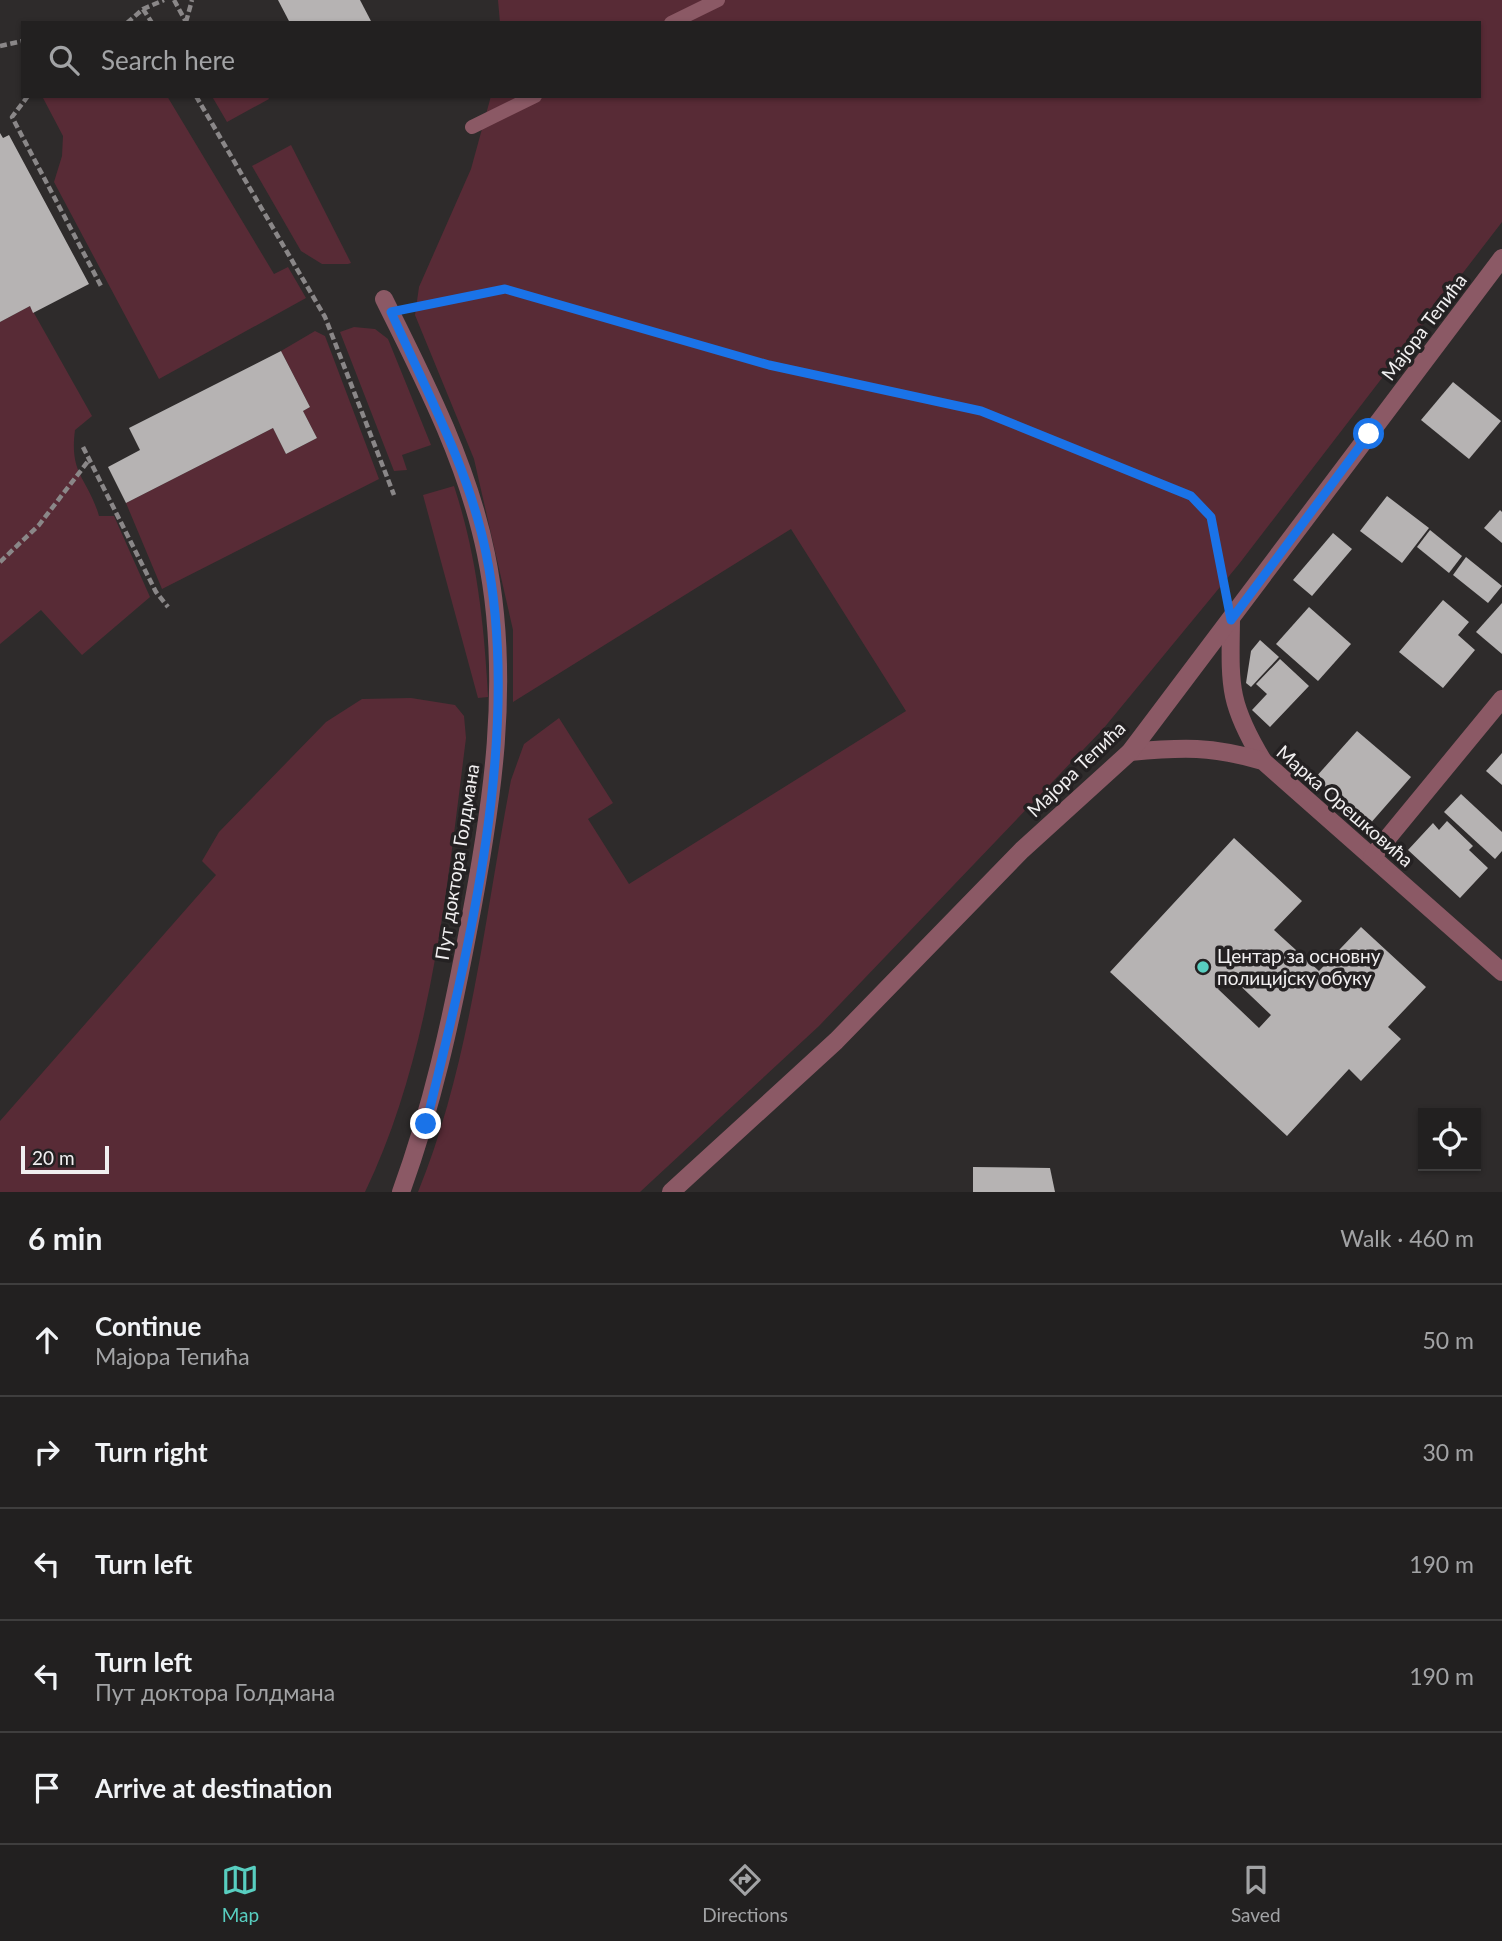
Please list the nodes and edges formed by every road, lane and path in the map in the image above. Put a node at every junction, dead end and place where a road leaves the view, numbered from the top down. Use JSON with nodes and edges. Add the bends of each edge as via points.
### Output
{"nodes":[{"id":1,"x":164,"y":0,"type":"edge"},
{"id":2,"x":174,"y":0,"type":"edge"},
{"id":3,"x":192,"y":0,"type":"edge"},
{"id":4,"x":718,"y":0,"type":"edge"},
{"id":5,"x":144,"y":9,"type":"junction"},
{"id":6,"x":129,"y":21,"type":"edge"},
{"id":7,"x":151,"y":21,"type":"edge"},
{"id":8,"x":185,"y":21,"type":"edge"},
{"id":9,"x":186,"y":21,"type":"edge"},
{"id":10,"x":675,"y":21,"type":"edge"},
{"id":11,"x":21,"y":41,"type":"edge"},
{"id":12,"x":0,"y":46,"type":"edge"},
{"id":13,"x":26,"y":98,"type":"edge"},
{"id":14,"x":197,"y":98,"type":"edge"},
{"id":15,"x":531,"y":98,"type":"edge"},
{"id":16,"x":472,"y":127,"type":"dead end"},
{"id":17,"x":1502,"y":258,"type":"edge"},
{"id":18,"x":101,"y":286,"type":"dead end"},
{"id":19,"x":388,"y":305,"type":"joint"},
{"id":20,"x":83,"y":447,"type":"dead end"},
{"id":21,"x":89,"y":460,"type":"junction"},
{"id":22,"x":394,"y":495,"type":"dead end"},
{"id":23,"x":0,"y":562,"type":"edge"},
{"id":24,"x":168,"y":607,"type":"dead end"},
{"id":25,"x":1231,"y":620,"type":"junction"},
{"id":26,"x":1502,"y":699,"type":"edge"},
{"id":27,"x":1130,"y":752,"type":"junction"},
{"id":28,"x":1263,"y":761,"type":"junction"},
{"id":29,"x":1372,"y":857,"type":"junction"},
{"id":30,"x":1502,"y":972,"type":"edge"},
{"id":31,"x":401,"y":1192,"type":"edge"},
{"id":32,"x":671,"y":1192,"type":"edge"}],
"edges":[{"from":1,"to":5,"type":"path"},
{"from":2,"to":8,"type":"path"},
{"from":3,"to":9,"type":"path"},
{"from":4,"to":10,"type":"lane"},
{"from":5,"to":6,"type":"path"},
{"from":5,"to":7,"type":"path"},
{"from":11,"to":12,"type":"path"},
{"from":13,"to":18,"type":"path","via":[[12,117]]},
{"from":14,"to":22,"type":"path","via":[[325,317]]},
{"from":15,"to":16,"type":"lane"},
{"from":17,"to":25,"type":"street","name":"Мајора Тепића"},
{"from":19,"to":25,"type":"path","via":[[505,289],[769,365],[981,411],[1191,496],[1211,517]]},
{"from":19,"to":31,"type":"street","name":"Пут доктора Голдмана","via":[[453,450],[486,553],[499,678],[497,735],[479,874],[426,1124]]},
{"from":20,"to":21,"type":"path"},
{"from":21,"to":23,"type":"path","via":[[39,525]]},
{"from":21,"to":24,"type":"path","via":[[156,593]]},
{"from":25,"to":27,"type":"street","name":"Мајора Тепића"},
{"from":25,"to":28,"type":"street","via":[[1230,686],[1236,713]]},
{"from":26,"to":29,"type":"street"},
{"from":27,"to":28,"type":"street","name":"Марка Орешковића","via":[[1187,746],[1223,749]]},
{"from":27,"to":32,"type":"street","name":"Мајора Тепића","via":[[1022,850],[836,1041]]},
{"from":28,"to":29,"type":"street","name":"Марка Орешковића"},
{"from":29,"to":30,"type":"street","name":"Марка Орешковића"}]}
